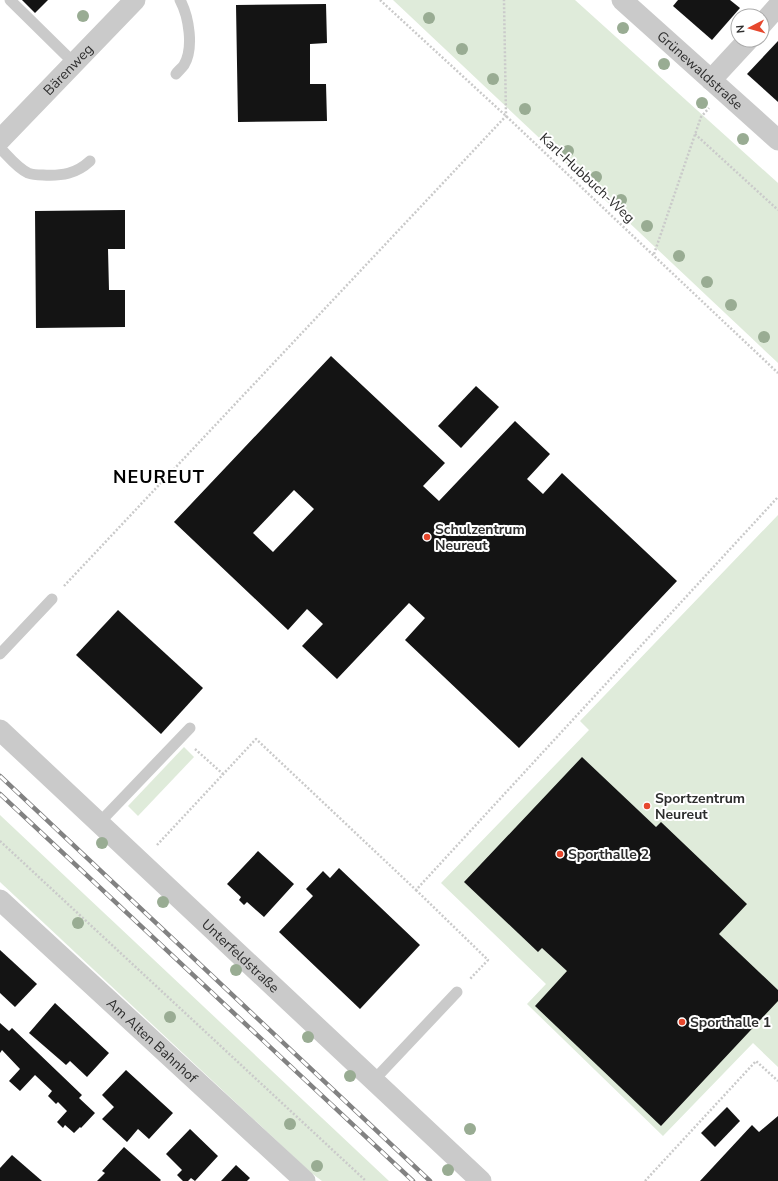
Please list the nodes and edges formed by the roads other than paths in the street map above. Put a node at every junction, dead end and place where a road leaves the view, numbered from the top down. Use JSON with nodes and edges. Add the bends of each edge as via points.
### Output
{"nodes":[{"id":1,"x":10,"y":0,"type":"edge"},
{"id":2,"x":135,"y":0,"type":"edge"},
{"id":3,"x":180,"y":0,"type":"edge"},
{"id":4,"x":622,"y":0,"type":"edge"},
{"id":5,"x":778,"y":6,"type":"edge"},
{"id":6,"x":770,"y":15,"type":"edge"},
{"id":7,"x":743,"y":48,"type":"edge"},
{"id":8,"x":74,"y":63,"type":"junction"},
{"id":9,"x":176,"y":74,"type":"dead end"},
{"id":10,"x":718,"y":86,"type":"junction"},
{"id":11,"x":0,"y":140,"type":"edge"},
{"id":12,"x":778,"y":140,"type":"edge"},
{"id":13,"x":0,"y":148,"type":"edge"},
{"id":14,"x":90,"y":161,"type":"dead end"},
{"id":15,"x":52,"y":599,"type":"road end"},
{"id":16,"x":0,"y":654,"type":"edge"},
{"id":17,"x":190,"y":728,"type":"dead end"},
{"id":18,"x":0,"y":730,"type":"edge"},
{"id":19,"x":99,"y":823,"type":"junction"},
{"id":20,"x":0,"y":900,"type":"edge"},
{"id":21,"x":457,"y":992,"type":"road end"},
{"id":22,"x":374,"y":1080,"type":"junction"},
{"id":23,"x":305,"y":1181,"type":"edge"},
{"id":24,"x":481,"y":1181,"type":"edge"}],
"edges":[{"from":1,"to":8,"type":"lane"},
{"from":2,"to":8,"type":"street","name":"Bärenweg"},
{"from":3,"to":9,"type":"lane","via":[[185,14],[189,51],[184,65]]},
{"from":4,"to":10,"type":"street","name":"Grünewaldstraße"},
{"from":5,"to":6,"type":"street"},
{"from":7,"to":10,"type":"street"},
{"from":8,"to":11,"type":"street","name":"Bärenweg"},
{"from":10,"to":12,"type":"street","name":"Grünewaldstraße"},
{"from":13,"to":14,"type":"lane","via":[[19,167],[34,175],[67,175],[83,168]]},
{"from":15,"to":16,"type":"lane"},
{"from":17,"to":19,"type":"lane"},
{"from":18,"to":19,"type":"street","name":"Unterfeldstraße"},
{"from":19,"to":22,"type":"street","name":"Unterfeldstraße"},
{"from":20,"to":23,"type":"street","name":"Am Alten Bahnhof"},
{"from":21,"to":22,"type":"lane"},
{"from":22,"to":24,"type":"street","name":"Unterfeldstraße"}]}
